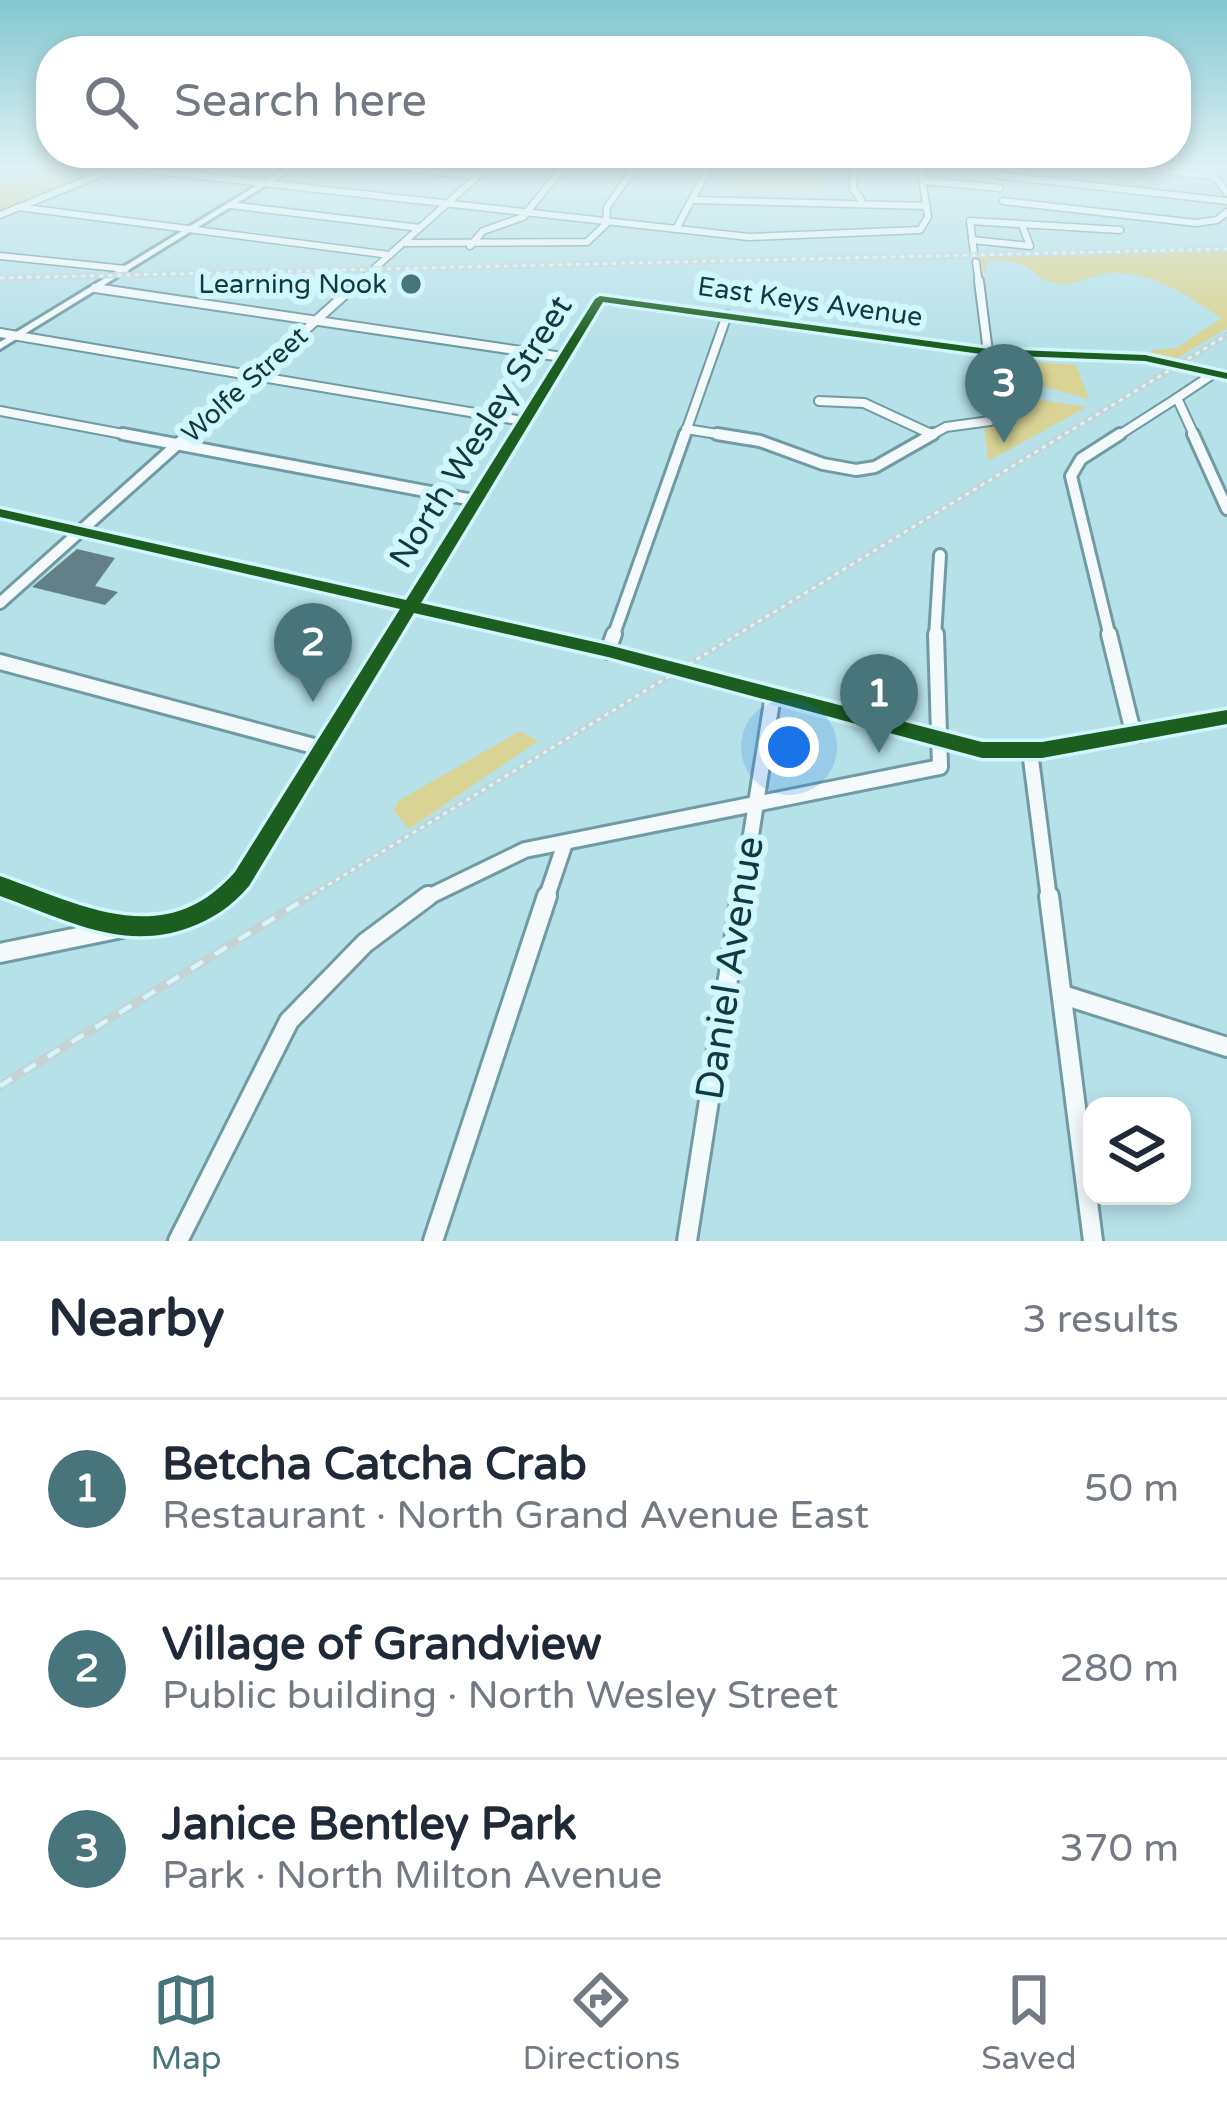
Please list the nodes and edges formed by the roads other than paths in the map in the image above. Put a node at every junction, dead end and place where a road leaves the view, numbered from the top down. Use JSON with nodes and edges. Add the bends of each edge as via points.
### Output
{"nodes":[{"id":1,"x":145,"y":224,"type":"edge"},
{"id":2,"x":201,"y":224,"type":"edge"},
{"id":3,"x":386,"y":224,"type":"edge"},
{"id":4,"x":425,"y":224,"type":"edge"},
{"id":5,"x":501,"y":224,"type":"edge"},
{"id":6,"x":605,"y":224,"type":"edge"},
{"id":7,"x":625,"y":224,"type":"edge"},
{"id":8,"x":679,"y":224,"type":"edge"},
{"id":9,"x":927,"y":224,"type":"edge"},
{"id":10,"x":970,"y":224,"type":"edge"},
{"id":11,"x":1014,"y":224,"type":"edge"},
{"id":12,"x":1022,"y":225,"type":"junction"},
{"id":13,"x":421,"y":228,"type":"junction"},
{"id":14,"x":676,"y":229,"type":"junction"},
{"id":15,"x":191,"y":230,"type":"junction"},
{"id":16,"x":1120,"y":230,"type":"dead end"},
{"id":17,"x":972,"y":240,"type":"junction"},
{"id":18,"x":404,"y":243,"type":"junction"},
{"id":19,"x":470,"y":246,"type":"junction"},
{"id":20,"x":390,"y":255,"type":"junction"},
{"id":21,"x":0,"y":256,"type":"edge"},
{"id":22,"x":126,"y":269,"type":"junction"},
{"id":23,"x":95,"y":288,"type":"junction"},
{"id":24,"x":600,"y":299,"type":"joint"},
{"id":25,"x":727,"y":315,"type":"junction"},
{"id":26,"x":317,"y":320,"type":"junction"},
{"id":27,"x":0,"y":333,"type":"edge"},
{"id":28,"x":16,"y":336,"type":"junction"},
{"id":29,"x":0,"y":346,"type":"edge"},
{"id":30,"x":988,"y":352,"type":"junction"},
{"id":31,"x":562,"y":356,"type":"junction"},
{"id":32,"x":1213,"y":374,"type":"junction"},
{"id":33,"x":255,"y":375,"type":"junction"},
{"id":34,"x":1227,"y":376,"type":"edge"},
{"id":35,"x":1177,"y":398,"type":"junction"},
{"id":36,"x":819,"y":401,"type":"dead end"},
{"id":37,"x":0,"y":411,"type":"edge"},
{"id":38,"x":523,"y":421,"type":"junction"},
{"id":39,"x":686,"y":429,"type":"junction"},
{"id":40,"x":932,"y":435,"type":"junction"},
{"id":41,"x":178,"y":444,"type":"junction"},
{"id":42,"x":473,"y":500,"type":"junction"},
{"id":43,"x":1227,"y":509,"type":"edge"},
{"id":44,"x":0,"y":513,"type":"edge"},
{"id":45,"x":80,"y":531,"type":"junction"},
{"id":46,"x":940,"y":555,"type":"dead end"},
{"id":47,"x":0,"y":603,"type":"edge"},
{"id":48,"x":410,"y":604,"type":"junction"},
{"id":49,"x":608,"y":651,"type":"junction"},
{"id":50,"x":0,"y":662,"type":"edge"},
{"id":51,"x":773,"y":695,"type":"junction"},
{"id":52,"x":1227,"y":717,"type":"edge"},
{"id":53,"x":1139,"y":734,"type":"junction"},
{"id":54,"x":940,"y":742,"type":"junction"},
{"id":55,"x":321,"y":748,"type":"junction"},
{"id":56,"x":1030,"y":751,"type":"junction"},
{"id":57,"x":755,"y":806,"type":"junction"},
{"id":58,"x":565,"y":843,"type":"junction"},
{"id":59,"x":0,"y":886,"type":"edge"},
{"id":60,"x":123,"y":927,"type":"junction"},
{"id":61,"x":0,"y":953,"type":"edge"},
{"id":62,"x":1063,"y":995,"type":"junction"},
{"id":63,"x":1227,"y":1047,"type":"edge"},
{"id":64,"x":178,"y":1241,"type":"edge"},
{"id":65,"x":433,"y":1241,"type":"edge"},
{"id":66,"x":687,"y":1241,"type":"edge"},
{"id":67,"x":1094,"y":1241,"type":"edge"}],
"edges":[{"from":1,"to":15,"type":"street"},
{"from":2,"to":15,"type":"street"},
{"from":3,"to":13,"type":"street"},
{"from":4,"to":13,"type":"street","name":"Wolfe Street"},
{"from":5,"to":19,"type":"street"},
{"from":6,"to":19,"type":"street","via":[[582,243]]},
{"from":7,"to":14,"type":"street"},
{"from":8,"to":14,"type":"street"},
{"from":9,"to":14,"type":"street","via":[[773,237]]},
{"from":10,"to":17,"type":"street"},
{"from":11,"to":12,"type":"street"},
{"from":12,"to":16,"type":"street"},
{"from":12,"to":17,"type":"street","via":[[1030,246]]},
{"from":13,"to":18,"type":"street","name":"Wolfe Street"},
{"from":15,"to":20,"type":"street"},
{"from":15,"to":22,"type":"street"},
{"from":17,"to":30,"type":"street"},
{"from":18,"to":19,"type":"street"},
{"from":18,"to":20,"type":"street","name":"Wolfe Street"},
{"from":20,"to":26,"type":"street","name":"Wolfe Street"},
{"from":21,"to":22,"type":"street"},
{"from":22,"to":23,"type":"street"},
{"from":23,"to":26,"type":"street"},
{"from":23,"to":28,"type":"street"},
{"from":24,"to":25,"type":"street","name":"East Keys Avenue"},
{"from":24,"to":31,"type":"street","name":"North Wesley Street"},
{"from":25,"to":30,"type":"street","name":"East Keys Avenue"},
{"from":25,"to":39,"type":"street"},
{"from":26,"to":31,"type":"street"},
{"from":26,"to":33,"type":"street","name":"Wolfe Street"},
{"from":27,"to":28,"type":"street"},
{"from":28,"to":29,"type":"street"},
{"from":28,"to":33,"type":"street"},
{"from":30,"to":32,"type":"street","name":"East Keys Avenue","via":[[1145,358]]},
{"from":30,"to":40,"type":"street","via":[[989,421]]},
{"from":31,"to":38,"type":"street","name":"North Wesley Street"},
{"from":32,"to":34,"type":"street","name":"East Keys Avenue"},
{"from":32,"to":35,"type":"street"},
{"from":33,"to":38,"type":"street"},
{"from":33,"to":41,"type":"street","name":"Wolfe Street"},
{"from":35,"to":43,"type":"street"},
{"from":35,"to":53,"type":"street","via":[[1082,459],[1071,476]]},
{"from":36,"to":40,"type":"street","via":[[875,406]]},
{"from":37,"to":41,"type":"street"},
{"from":38,"to":42,"type":"street","name":"North Wesley Street"},
{"from":39,"to":40,"type":"street","via":[[856,470]]},
{"from":39,"to":49,"type":"street"},
{"from":41,"to":42,"type":"street"},
{"from":41,"to":45,"type":"street","name":"Wolfe Street"},
{"from":42,"to":48,"type":"street","name":"North Wesley Street"},
{"from":44,"to":45,"type":"street"},
{"from":45,"to":47,"type":"street","name":"Wolfe Street"},
{"from":45,"to":48,"type":"street"},
{"from":46,"to":54,"type":"street","via":[[934,617]]},
{"from":48,"to":49,"type":"street"},
{"from":48,"to":55,"type":"street","name":"North Wesley Street"},
{"from":49,"to":51,"type":"street"},
{"from":50,"to":55,"type":"street"},
{"from":51,"to":54,"type":"street"},
{"from":51,"to":57,"type":"street","name":"Daniel Avenue"},
{"from":52,"to":53,"type":"street"},
{"from":53,"to":56,"type":"street"},
{"from":54,"to":56,"type":"street"},
{"from":54,"to":57,"type":"street","via":[[935,770]]},
{"from":55,"to":60,"type":"street","name":"North Wesley Street","via":[[223,902],[190,917]]},
{"from":56,"to":62,"type":"street"},
{"from":57,"to":58,"type":"street"},
{"from":57,"to":66,"type":"street","name":"Daniel Avenue"},
{"from":58,"to":64,"type":"street","via":[[461,874],[311,993]]},
{"from":58,"to":65,"type":"street"},
{"from":59,"to":60,"type":"street"},
{"from":60,"to":61,"type":"street"},
{"from":62,"to":63,"type":"street"},
{"from":62,"to":67,"type":"street"}]}
